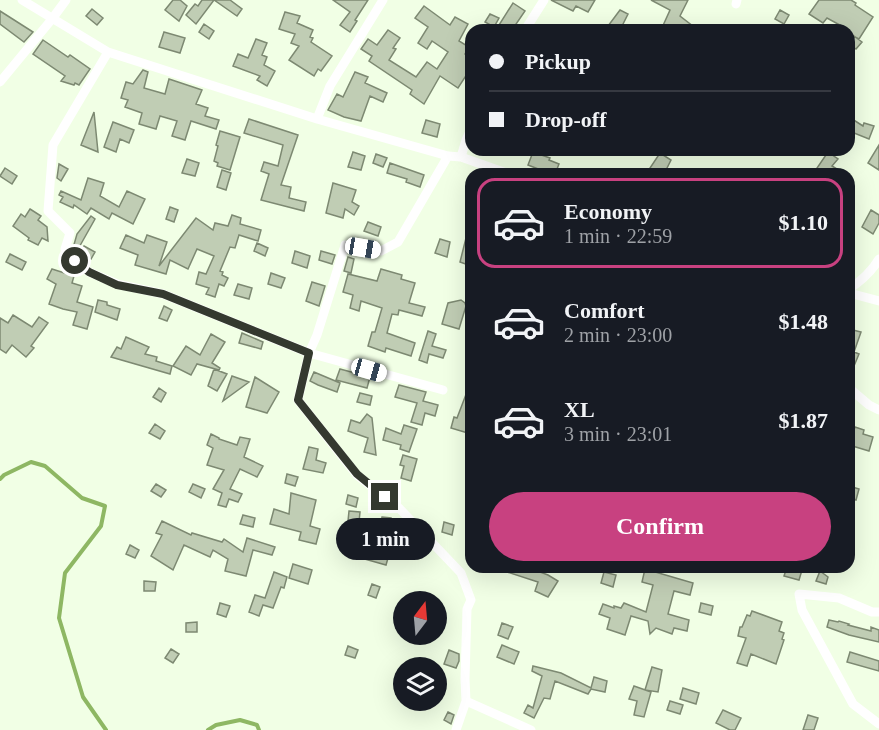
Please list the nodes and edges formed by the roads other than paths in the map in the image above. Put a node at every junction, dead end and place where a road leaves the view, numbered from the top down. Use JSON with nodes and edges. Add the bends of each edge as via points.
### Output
{"nodes":[{"id":1,"x":22,"y":0,"type":"edge"},
{"id":2,"x":66,"y":0,"type":"edge"},
{"id":3,"x":383,"y":0,"type":"edge"},
{"id":4,"x":544,"y":0,"type":"edge"},
{"id":5,"x":52,"y":19,"type":"junction"},
{"id":6,"x":529,"y":24,"type":"edge"},
{"id":7,"x":108,"y":52,"type":"junction"},
{"id":8,"x":0,"y":82,"type":"edge"},
{"id":9,"x":317,"y":119,"type":"junction"},
{"id":10,"x":465,"y":143,"type":"edge"},
{"id":11,"x":448,"y":156,"type":"junction"},
{"id":12,"x":461,"y":157,"type":"junction"},
{"id":13,"x":492,"y":168,"type":"edge"},
{"id":14,"x":879,"y":259,"type":"edge"},
{"id":15,"x":855,"y":284,"type":"edge"},
{"id":16,"x":855,"y":295,"type":"edge"},
{"id":17,"x":879,"y":301,"type":"edge"},
{"id":18,"x":309,"y":353,"type":"junction"},
{"id":19,"x":443,"y":390,"type":"dead end"},
{"id":20,"x":855,"y":393,"type":"edge"},
{"id":21,"x":879,"y":410,"type":"edge"},
{"id":22,"x":879,"y":612,"type":"edge"},
{"id":23,"x":466,"y":701,"type":"junction"},
{"id":24,"x":879,"y":724,"type":"edge"},
{"id":25,"x":456,"y":730,"type":"edge"},
{"id":26,"x":531,"y":730,"type":"edge"}],
"edges":[{"from":1,"to":5,"type":"street"},
{"from":2,"to":5,"type":"street"},
{"from":3,"to":9,"type":"street","via":[[330,87]]},
{"from":4,"to":6,"type":"street"},
{"from":5,"to":7,"type":"street"},
{"from":5,"to":8,"type":"street"},
{"from":7,"to":9,"type":"street"},
{"from":7,"to":18,"type":"street","via":[[53,145],[48,211],[70,233],[66,249],[89,272],[117,285],[163,294]]},
{"from":9,"to":11,"type":"street"},
{"from":10,"to":12,"type":"street"},
{"from":11,"to":12,"type":"street"},
{"from":11,"to":18,"type":"street","via":[[398,242],[381,251],[345,244]]},
{"from":12,"to":13,"type":"street"},
{"from":14,"to":15,"type":"street"},
{"from":16,"to":17,"type":"street"},
{"from":18,"to":19,"type":"street"},
{"from":18,"to":23,"type":"street","via":[[298,400],[357,474],[399,508],[461,573],[471,600],[467,609]]},
{"from":20,"to":21,"type":"street"},
{"from":22,"to":24,"type":"street","via":[[839,598],[799,594],[802,610],[853,704]]},
{"from":23,"to":25,"type":"street"},
{"from":23,"to":26,"type":"street"}]}
